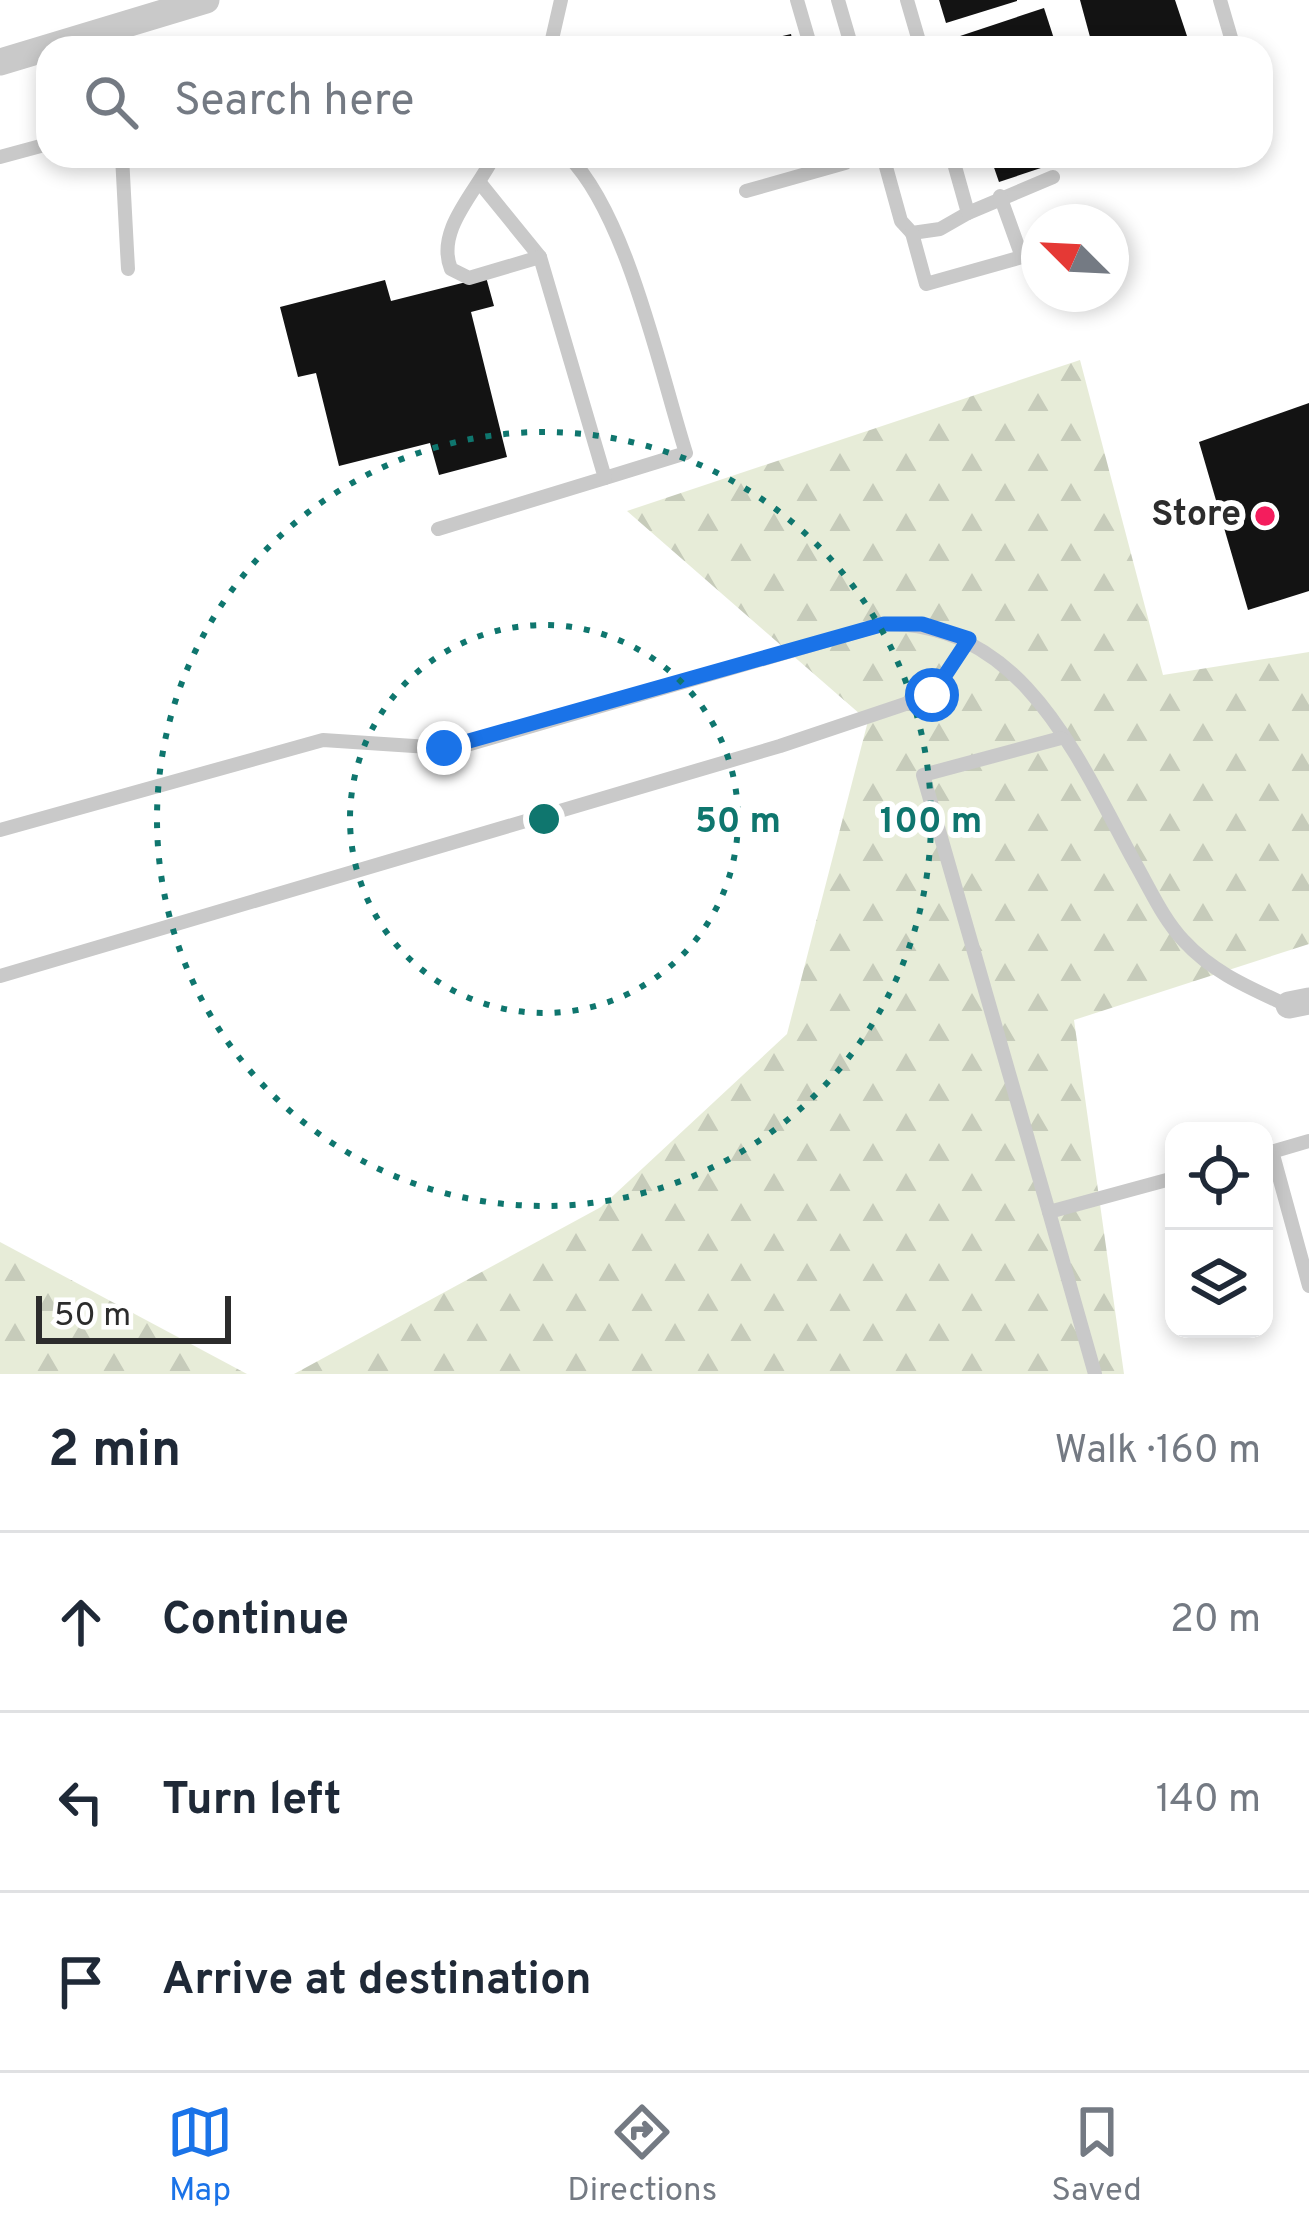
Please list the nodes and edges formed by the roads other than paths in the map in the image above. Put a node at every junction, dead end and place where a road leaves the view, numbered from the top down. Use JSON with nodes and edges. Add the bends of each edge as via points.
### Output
{"nodes":[{"id":1,"x":206,"y":0,"type":"edge"},
{"id":2,"x":561,"y":0,"type":"edge"},
{"id":3,"x":797,"y":0,"type":"edge"},
{"id":4,"x":838,"y":0,"type":"edge"},
{"id":5,"x":907,"y":0,"type":"edge"},
{"id":6,"x":1220,"y":0,"type":"edge"},
{"id":7,"x":112,"y":36,"type":"edge"},
{"id":8,"x":553,"y":36,"type":"edge"},
{"id":9,"x":808,"y":36,"type":"edge"},
{"id":10,"x":848,"y":36,"type":"edge"},
{"id":11,"x":918,"y":36,"type":"edge"},
{"id":12,"x":1230,"y":36,"type":"edge"},
{"id":13,"x":36,"y":54,"type":"edge"},
{"id":14,"x":0,"y":62,"type":"edge"},
{"id":15,"x":36,"y":148,"type":"edge"},
{"id":16,"x":0,"y":158,"type":"edge"},
{"id":17,"x":123,"y":168,"type":"edge"},
{"id":18,"x":488,"y":168,"type":"edge"},
{"id":19,"x":580,"y":168,"type":"edge"},
{"id":20,"x":827,"y":168,"type":"edge"},
{"id":21,"x":886,"y":168,"type":"edge"},
{"id":22,"x":955,"y":168,"type":"edge"},
{"id":23,"x":1053,"y":177,"type":"dead end"},
{"id":24,"x":480,"y":183,"type":"junction"},
{"id":25,"x":746,"y":191,"type":"dead end"},
{"id":26,"x":1000,"y":196,"type":"junction"},
{"id":27,"x":968,"y":213,"type":"junction"},
{"id":28,"x":913,"y":233,"type":"junction"},
{"id":29,"x":540,"y":257,"type":"junction"},
{"id":30,"x":128,"y":269,"type":"dead end"},
{"id":31,"x":605,"y":478,"type":"junction"},
{"id":32,"x":438,"y":529,"type":"dead end"},
{"id":33,"x":969,"y":639,"type":"junction"},
{"id":34,"x":1061,"y":738,"type":"junction"},
{"id":35,"x":0,"y":830,"type":"edge"},
{"id":36,"x":0,"y":976,"type":"edge"},
{"id":37,"x":1302,"y":1007,"type":"edge"},
{"id":38,"x":1309,"y":1141,"type":"edge"},
{"id":39,"x":1273,"y":1151,"type":"edge"},
{"id":40,"x":1273,"y":1168,"type":"edge"},
{"id":41,"x":1165,"y":1180,"type":"edge"},
{"id":42,"x":1049,"y":1212,"type":"junction"},
{"id":43,"x":1309,"y":1286,"type":"edge"},
{"id":44,"x":1095,"y":1374,"type":"edge"}],
"edges":[{"from":1,"to":7,"type":"street"},
{"from":2,"to":8,"type":"lane"},
{"from":3,"to":9,"type":"lane"},
{"from":4,"to":10,"type":"lane"},
{"from":5,"to":11,"type":"lane"},
{"from":6,"to":12,"type":"lane"},
{"from":13,"to":14,"type":"street"},
{"from":15,"to":16,"type":"lane"},
{"from":17,"to":30,"type":"lane"},
{"from":18,"to":24,"type":"lane"},
{"from":19,"to":31,"type":"lane","via":[[626,261],[686,453]]},
{"from":20,"to":25,"type":"lane"},
{"from":21,"to":28,"type":"lane","via":[[901,221]]},
{"from":22,"to":27,"type":"lane"},
{"from":23,"to":26,"type":"lane"},
{"from":24,"to":29,"type":"lane"},
{"from":24,"to":29,"type":"lane","via":[[450,230],[443,251],[451,269],[469,278]]},
{"from":26,"to":27,"type":"lane"},
{"from":26,"to":28,"type":"lane","via":[[1022,256],[926,284]]},
{"from":27,"to":28,"type":"lane"},
{"from":29,"to":31,"type":"lane"},
{"from":31,"to":32,"type":"lane"},
{"from":33,"to":34,"type":"lane","via":[[1012,668]]},
{"from":33,"to":35,"type":"lane","via":[[922,624],[884,624],[470,744],[323,740]]},
{"from":33,"to":36,"type":"lane","via":[[932,695]]},
{"from":34,"to":37,"type":"lane","via":[[1180,938],[1208,965]]},
{"from":34,"to":42,"type":"lane","via":[[923,775]]},
{"from":38,"to":39,"type":"lane"},
{"from":40,"to":43,"type":"lane"},
{"from":41,"to":42,"type":"lane"},
{"from":42,"to":44,"type":"lane"}]}
